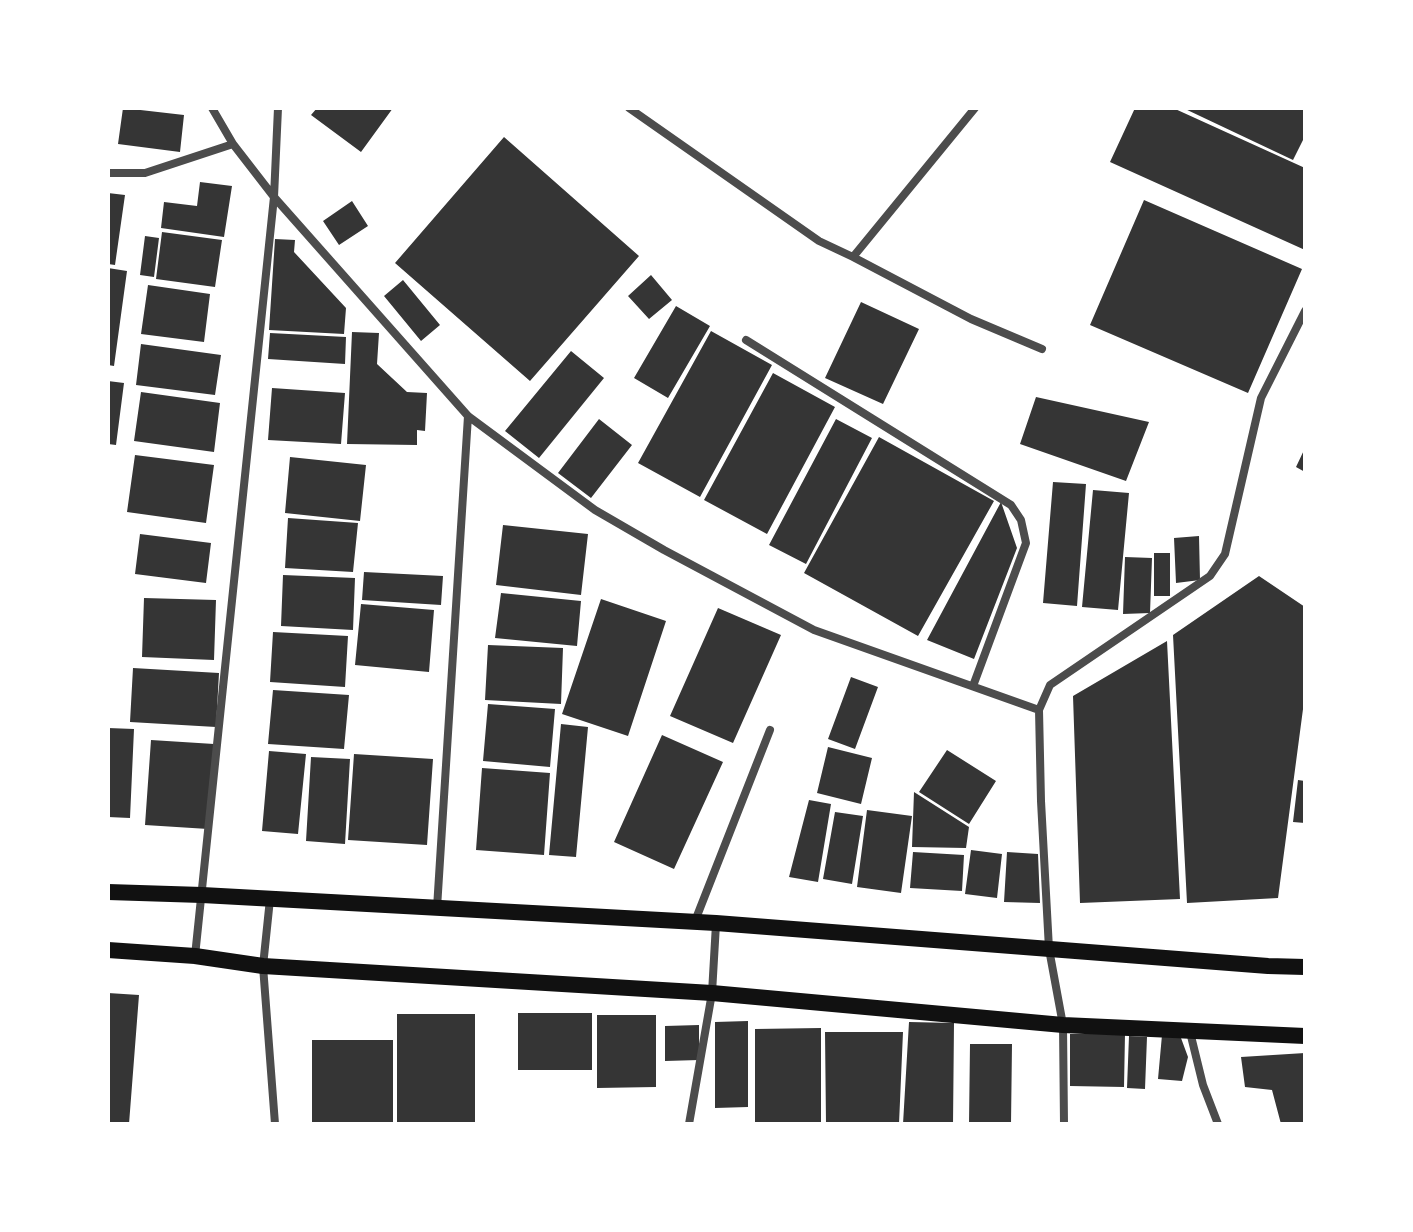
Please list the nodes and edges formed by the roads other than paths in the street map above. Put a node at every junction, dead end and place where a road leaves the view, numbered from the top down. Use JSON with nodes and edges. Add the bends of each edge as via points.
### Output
{"nodes":[{"id":1,"x":212,"y":108,"type":"edge"},
{"id":2,"x":278,"y":108,"type":"edge"},
{"id":3,"x":629,"y":108,"type":"edge"},
{"id":4,"x":975,"y":108,"type":"edge"},
{"id":5,"x":233,"y":144,"type":"junction"},
{"id":6,"x":108,"y":173,"type":"edge"},
{"id":7,"x":274,"y":197,"type":"junction"},
{"id":8,"x":853,"y":257,"type":"junction"},
{"id":9,"x":1305,"y":311,"type":"edge"},
{"id":10,"x":746,"y":340,"type":"dead end"},
{"id":11,"x":1042,"y":349,"type":"dead end"},
{"id":12,"x":468,"y":416,"type":"junction"},
{"id":13,"x":973,"y":686,"type":"junction"},
{"id":14,"x":1039,"y":710,"type":"junction"},
{"id":15,"x":770,"y":730,"type":"dead end"},
{"id":16,"x":108,"y":892,"type":"edge"},
{"id":17,"x":202,"y":895,"type":"junction"},
{"id":18,"x":270,"y":899,"type":"junction"},
{"id":19,"x":437,"y":908,"type":"junction"},
{"id":20,"x":695,"y":922,"type":"junction"},
{"id":21,"x":716,"y":923,"type":"junction"},
{"id":22,"x":1049,"y":949,"type":"junction"},
{"id":23,"x":108,"y":950,"type":"edge"},
{"id":24,"x":195,"y":956,"type":"junction"},
{"id":25,"x":263,"y":966,"type":"junction"},
{"id":26,"x":1305,"y":967,"type":"edge"},
{"id":27,"x":712,"y":993,"type":"junction"},
{"id":28,"x":1063,"y":1025,"type":"junction"},
{"id":29,"x":1190,"y":1032,"type":"junction"},
{"id":30,"x":1305,"y":1036,"type":"edge"},
{"id":31,"x":275,"y":1124,"type":"edge"},
{"id":32,"x":689,"y":1124,"type":"edge"},
{"id":33,"x":1064,"y":1124,"type":"edge"},
{"id":34,"x":1218,"y":1124,"type":"edge"}],
"edges":[{"from":1,"to":5,"type":"street"},
{"from":2,"to":7,"type":"street"},
{"from":3,"to":8,"type":"street","via":[[819,241]]},
{"from":4,"to":8,"type":"street"},
{"from":5,"to":6,"type":"street","via":[[145,173]]},
{"from":5,"to":7,"type":"street"},
{"from":7,"to":12,"type":"street"},
{"from":7,"to":17,"type":"street"},
{"from":8,"to":11,"type":"street","via":[[971,319]]},
{"from":9,"to":14,"type":"street","via":[[1261,398],[1225,554],[1210,576],[1050,685]]},
{"from":10,"to":13,"type":"street","via":[[1011,505],[1021,520],[1026,543]]},
{"from":12,"to":13,"type":"street","via":[[595,510],[759,601],[814,630]]},
{"from":12,"to":19,"type":"street"},
{"from":13,"to":14,"type":"street"},
{"from":14,"to":22,"type":"street"},
{"from":15,"to":20,"type":"street"},
{"from":16,"to":17,"type":"main road"},
{"from":17,"to":18,"type":"main road"},
{"from":17,"to":24,"type":"street"},
{"from":18,"to":19,"type":"main road"},
{"from":18,"to":25,"type":"street"},
{"from":19,"to":20,"type":"main road"},
{"from":20,"to":21,"type":"main road"},
{"from":21,"to":22,"type":"main road"},
{"from":21,"to":27,"type":"street"},
{"from":22,"to":26,"type":"main road"},
{"from":22,"to":28,"type":"street"},
{"from":23,"to":24,"type":"main road"},
{"from":24,"to":25,"type":"main road"},
{"from":25,"to":27,"type":"main road"},
{"from":25,"to":31,"type":"street"},
{"from":27,"to":28,"type":"main road"},
{"from":27,"to":32,"type":"street"},
{"from":28,"to":29,"type":"main road"},
{"from":28,"to":33,"type":"street"},
{"from":29,"to":30,"type":"main road"},
{"from":29,"to":34,"type":"street"}]}
